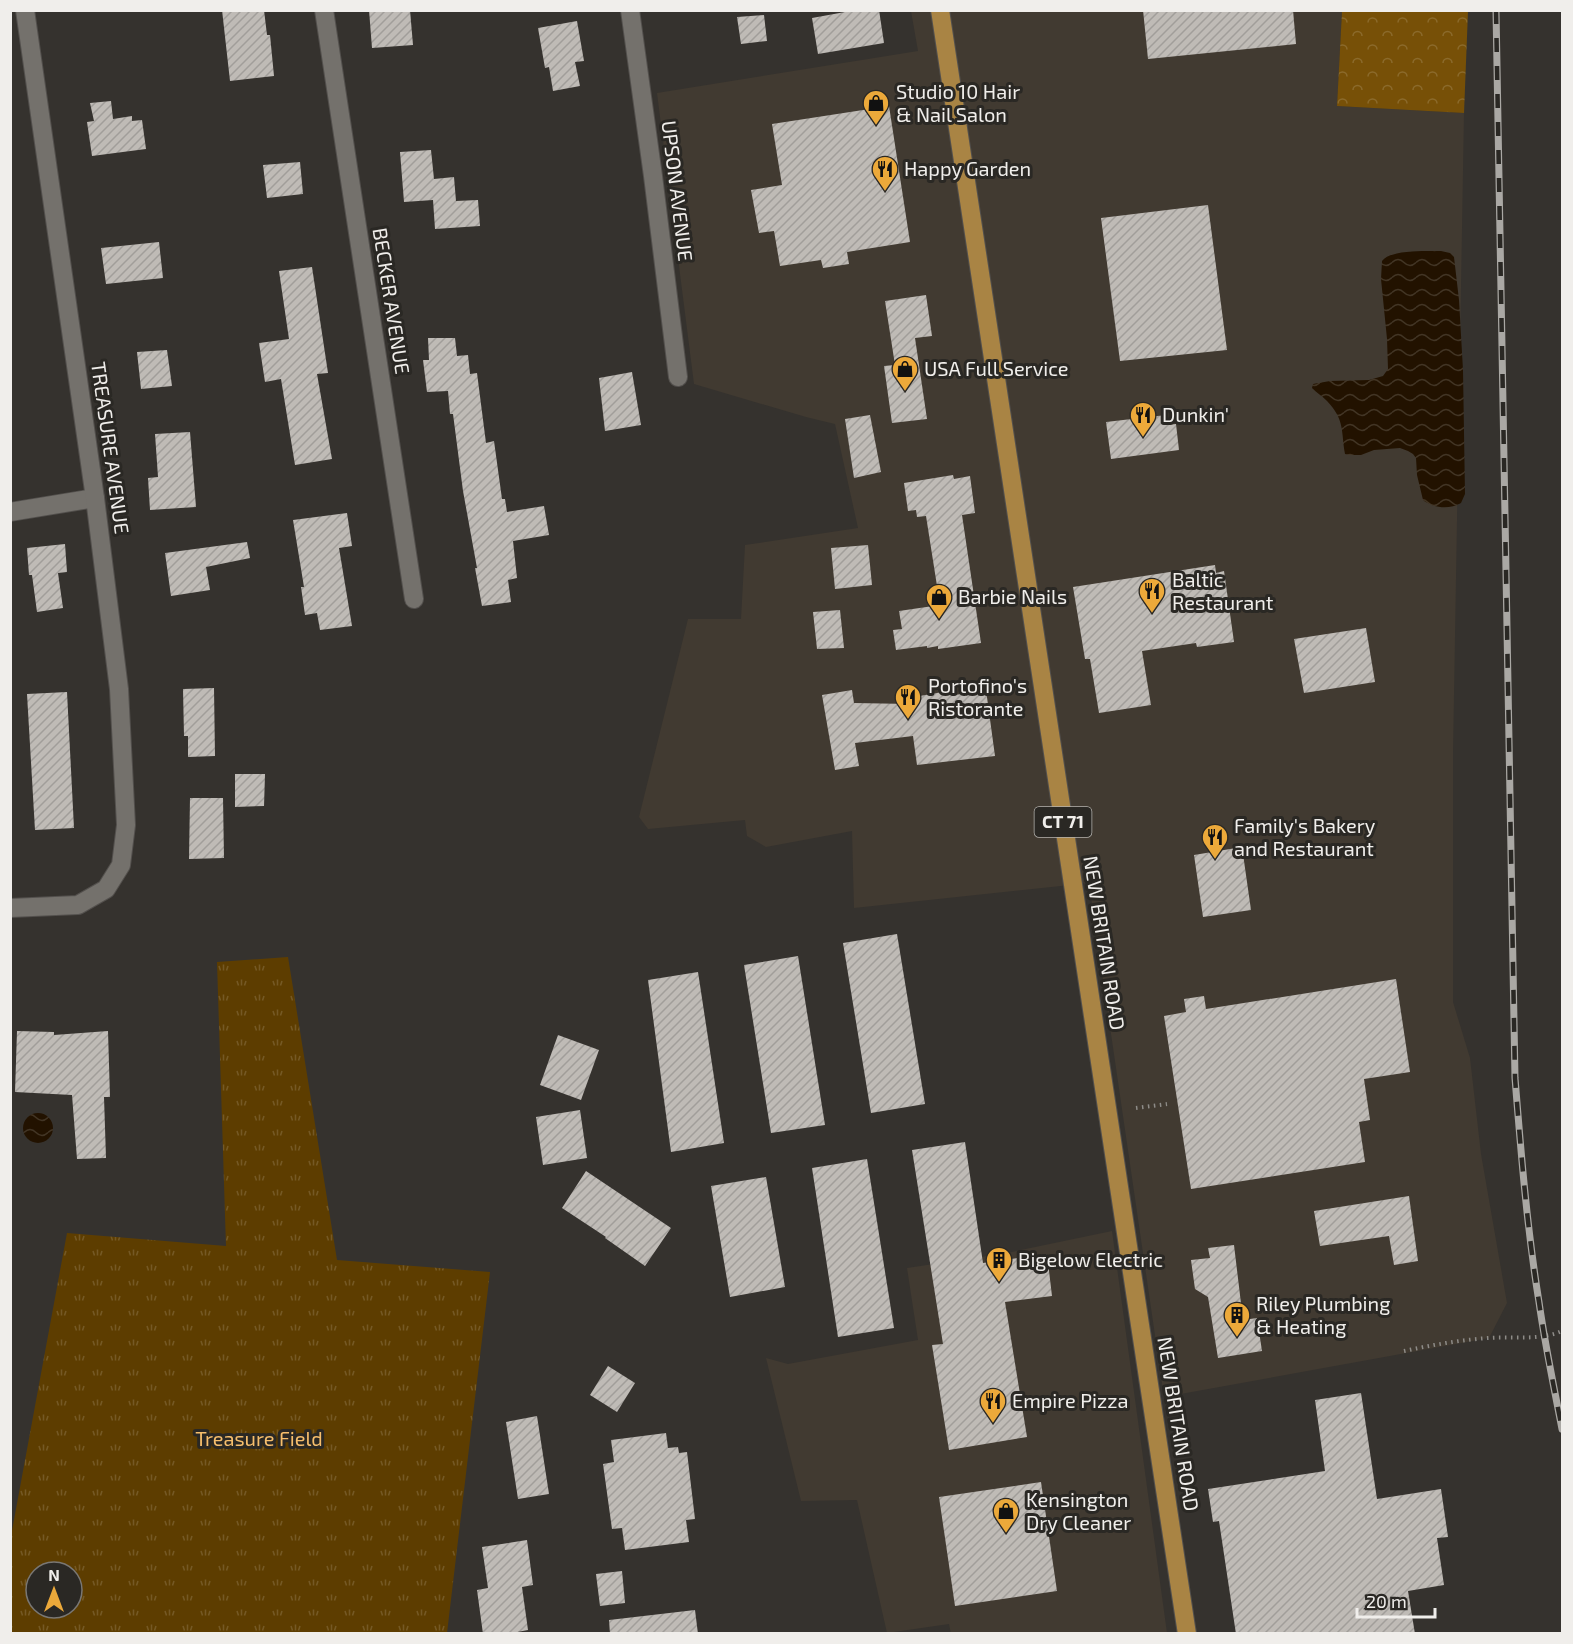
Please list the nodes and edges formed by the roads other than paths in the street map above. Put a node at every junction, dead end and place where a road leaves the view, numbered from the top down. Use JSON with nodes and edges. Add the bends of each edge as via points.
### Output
{"nodes":[{"id":1,"x":25,"y":10,"type":"edge"},
{"id":2,"x":324,"y":10,"type":"edge"},
{"id":3,"x":630,"y":10,"type":"edge"},
{"id":4,"x":940,"y":10,"type":"edge"},
{"id":5,"x":678,"y":377,"type":"dead end"},
{"id":6,"x":95,"y":498,"type":"junction"},
{"id":7,"x":10,"y":512,"type":"edge"},
{"id":8,"x":414,"y":598,"type":"dead end"},
{"id":9,"x":10,"y":908,"type":"edge"},
{"id":10,"x":1187,"y":1634,"type":"edge"}],
"edges":[{"from":1,"to":6,"type":"street","name":"TREASURE AVENUE"},
{"from":2,"to":8,"type":"street","name":"BECKER AVENUE"},
{"from":3,"to":5,"type":"street","name":"UPSON AVENUE"},
{"from":4,"to":10,"type":"main road","name":"NEW BRITAIN ROAD","number":"CT 71"},
{"from":6,"to":7,"type":"street"},
{"from":6,"to":9,"type":"street","name":"TREASURE AVENUE","via":[[118,689],[126,825],[122,865],[106,890],[78,905]]}]}
